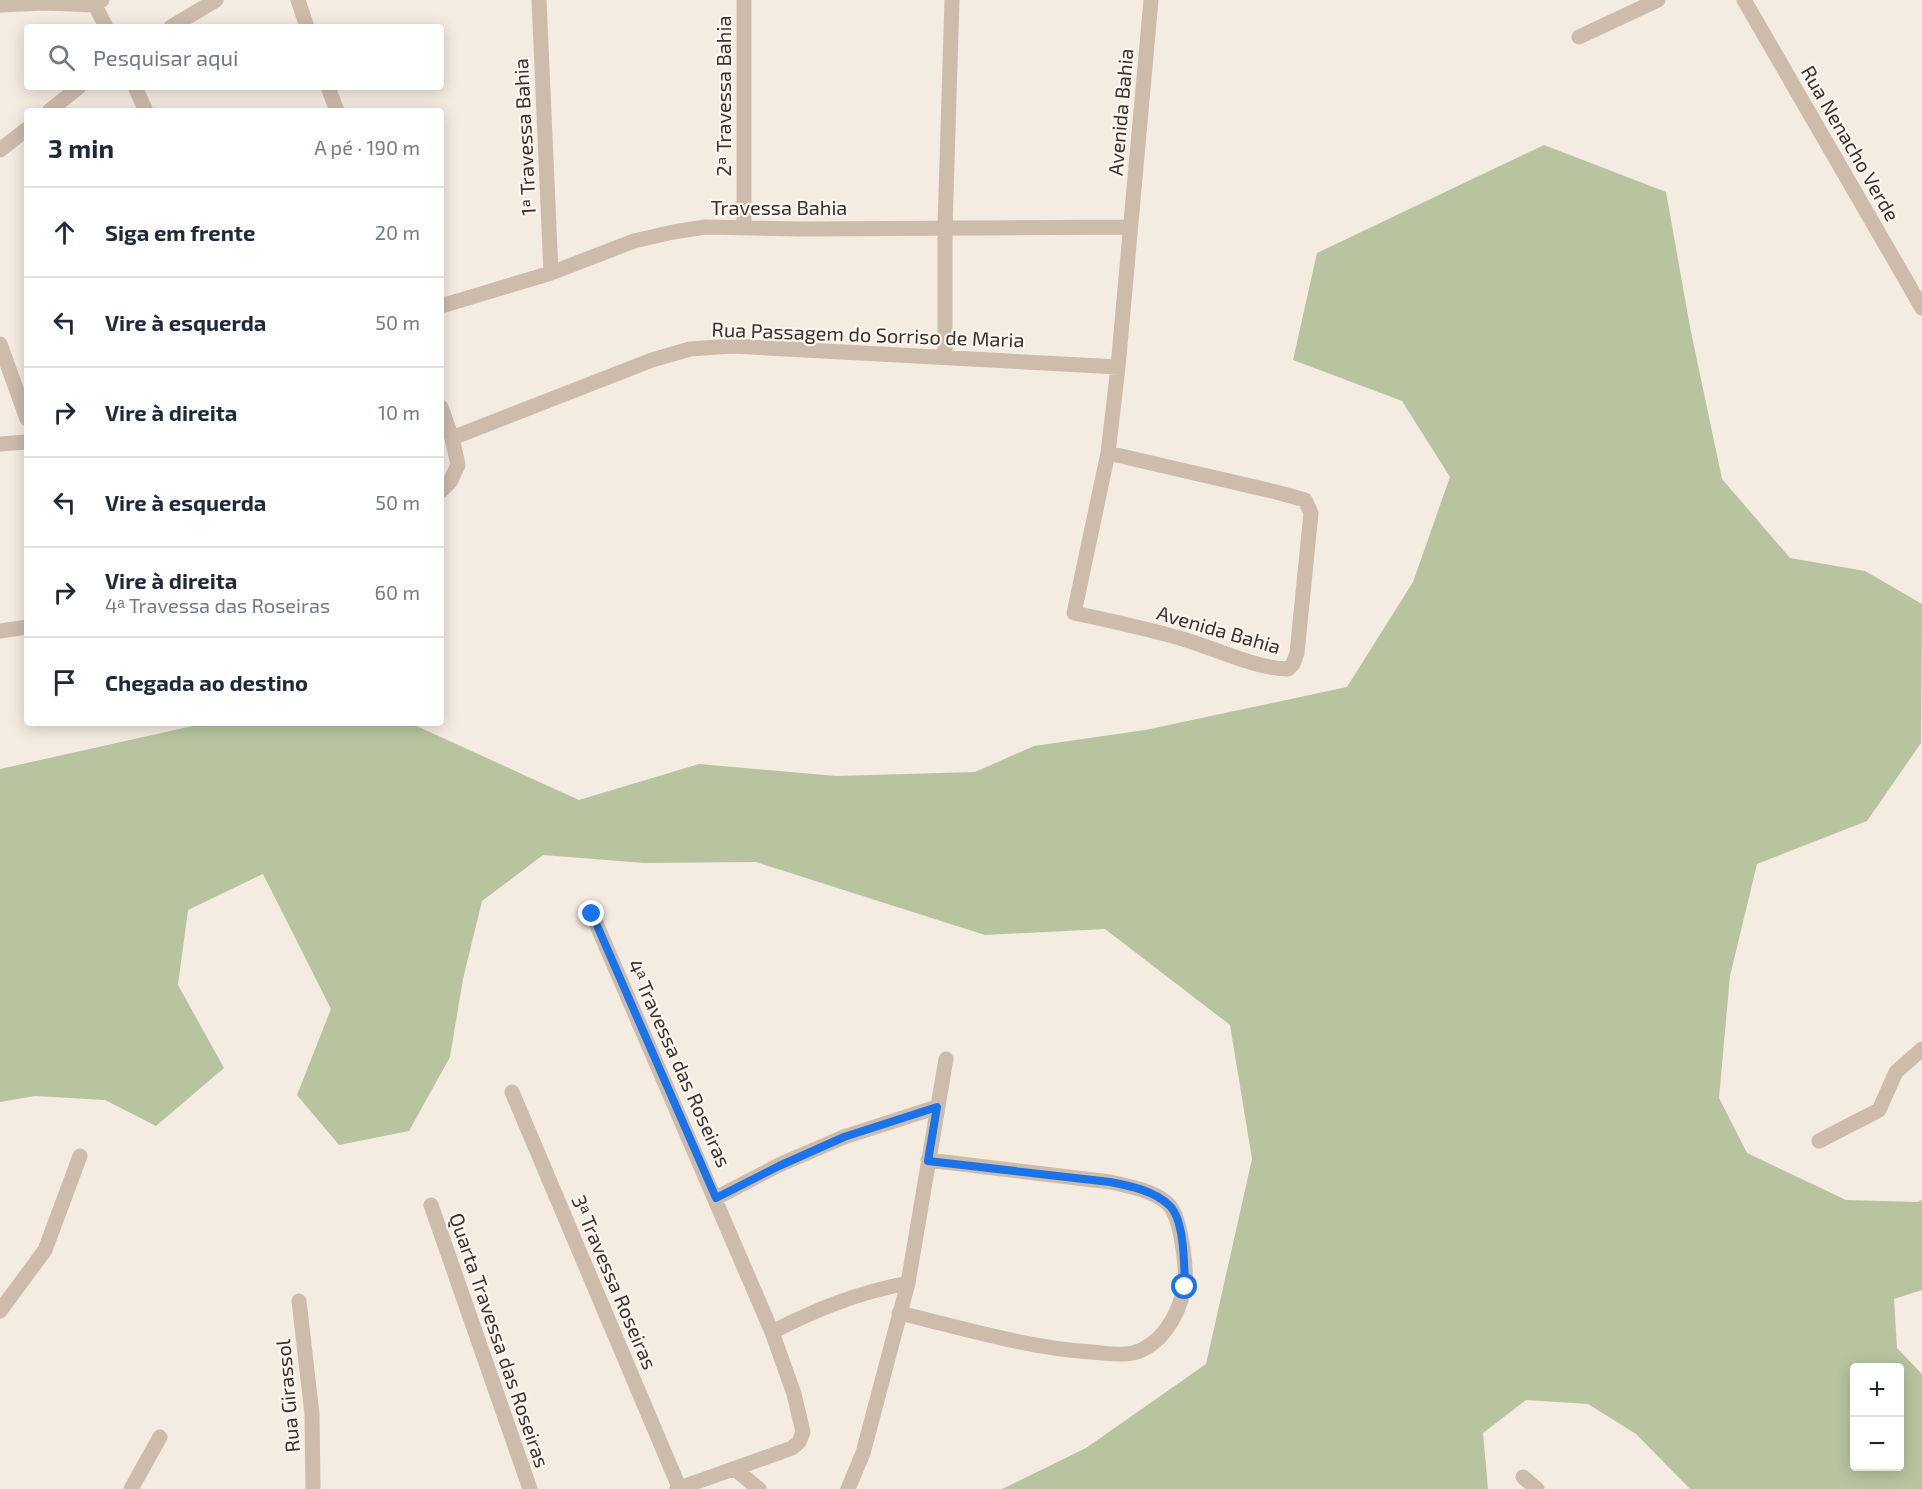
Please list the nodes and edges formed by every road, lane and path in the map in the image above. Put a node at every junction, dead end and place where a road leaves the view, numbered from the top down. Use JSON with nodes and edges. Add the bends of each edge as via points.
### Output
{"nodes":[{"id":1,"x":216,"y":0,"type":"edge"},
{"id":2,"x":298,"y":0,"type":"edge"},
{"id":3,"x":539,"y":0,"type":"edge"},
{"id":4,"x":744,"y":0,"type":"edge"},
{"id":5,"x":952,"y":0,"type":"edge"},
{"id":6,"x":1151,"y":0,"type":"edge"},
{"id":7,"x":1658,"y":0,"type":"edge"},
{"id":8,"x":1744,"y":0,"type":"edge"},
{"id":9,"x":98,"y":3,"type":"edge"},
{"id":10,"x":0,"y":5,"type":"edge"},
{"id":11,"x":105,"y":24,"type":"edge"},
{"id":12,"x":176,"y":24,"type":"edge"},
{"id":13,"x":307,"y":24,"type":"edge"},
{"id":14,"x":1579,"y":37,"type":"dead end"},
{"id":15,"x":75,"y":90,"type":"edge"},
{"id":16,"x":136,"y":90,"type":"edge"},
{"id":17,"x":329,"y":90,"type":"edge"},
{"id":18,"x":53,"y":108,"type":"edge"},
{"id":19,"x":145,"y":108,"type":"edge"},
{"id":20,"x":336,"y":108,"type":"edge"},
{"id":21,"x":24,"y":131,"type":"edge"},
{"id":22,"x":0,"y":150,"type":"edge"},
{"id":23,"x":945,"y":227,"type":"junction"},
{"id":24,"x":1130,"y":227,"type":"junction"},
{"id":25,"x":744,"y":228,"type":"junction"},
{"id":26,"x":550,"y":273,"type":"junction"},
{"id":27,"x":444,"y":305,"type":"edge"},
{"id":28,"x":1922,"y":308,"type":"edge"},
{"id":29,"x":0,"y":344,"type":"edge"},
{"id":30,"x":945,"y":357,"type":"junction"},
{"id":31,"x":1118,"y":367,"type":"junction"},
{"id":32,"x":24,"y":411,"type":"edge"},
{"id":33,"x":444,"y":415,"type":"edge"},
{"id":34,"x":452,"y":438,"type":"junction"},
{"id":35,"x":24,"y":442,"type":"edge"},
{"id":36,"x":0,"y":444,"type":"edge"},
{"id":37,"x":1108,"y":453,"type":"junction"},
{"id":38,"x":444,"y":488,"type":"edge"},
{"id":39,"x":24,"y":627,"type":"edge"},
{"id":40,"x":0,"y":631,"type":"edge"},
{"id":41,"x":592,"y":914,"type":"dead end"},
{"id":42,"x":1922,"y":1049,"type":"edge"},
{"id":43,"x":946,"y":1059,"type":"dead end"},
{"id":44,"x":513,"y":1092,"type":"dead end"},
{"id":45,"x":937,"y":1107,"type":"junction"},
{"id":46,"x":1819,"y":1141,"type":"dead end"},
{"id":47,"x":80,"y":1156,"type":"dead end"},
{"id":48,"x":928,"y":1161,"type":"junction"},
{"id":49,"x":716,"y":1198,"type":"junction"},
{"id":50,"x":431,"y":1205,"type":"dead end"},
{"id":51,"x":908,"y":1283,"type":"junction"},
{"id":52,"x":299,"y":1301,"type":"dead end"},
{"id":53,"x":0,"y":1311,"type":"edge"},
{"id":54,"x":899,"y":1313,"type":"junction"},
{"id":55,"x":772,"y":1332,"type":"junction"},
{"id":56,"x":160,"y":1437,"type":"dead end"},
{"id":57,"x":735,"y":1469,"type":"junction"},
{"id":58,"x":1523,"y":1477,"type":"dead end"},
{"id":59,"x":678,"y":1488,"type":"edge"},
{"id":60,"x":131,"y":1489,"type":"edge"},
{"id":61,"x":313,"y":1489,"type":"edge"},
{"id":62,"x":530,"y":1489,"type":"edge"},
{"id":63,"x":759,"y":1489,"type":"edge"},
{"id":64,"x":848,"y":1489,"type":"edge"},
{"id":65,"x":1537,"y":1489,"type":"edge"}],
"edges":[{"from":1,"to":12,"type":"street"},
{"from":2,"to":13,"type":"street"},
{"from":3,"to":26,"type":"street","name":"1ª Travessa Bahia"},
{"from":4,"to":25,"type":"street","name":"2ª Travessa Bahia"},
{"from":5,"to":23,"type":"street"},
{"from":6,"to":24,"type":"street","name":"Avenida Bahia"},
{"from":7,"to":14,"type":"street"},
{"from":8,"to":28,"type":"street","name":"Rua Nenacho Verde"},
{"from":9,"to":10,"type":"street"},
{"from":9,"to":11,"type":"street"},
{"from":15,"to":18,"type":"street"},
{"from":16,"to":19,"type":"street"},
{"from":17,"to":20,"type":"street"},
{"from":21,"to":22,"type":"street"},
{"from":23,"to":24,"type":"street","name":"Travessa Bahia"},
{"from":23,"to":25,"type":"street","name":"Travessa Bahia"},
{"from":23,"to":30,"type":"street"},
{"from":24,"to":31,"type":"street","name":"Avenida Bahia"},
{"from":25,"to":26,"type":"street","name":"Travessa Bahia","via":[[705,227],[663,234]]},
{"from":26,"to":27,"type":"street","name":"Travessa Bahia"},
{"from":29,"to":32,"type":"street"},
{"from":30,"to":31,"type":"street","name":"Rua Passagem do Sorriso de Maria"},
{"from":30,"to":34,"type":"street","name":"Rua Passagem do Sorriso de Maria","via":[[732,346],[690,349],[652,360]]},
{"from":31,"to":37,"type":"street","name":"Avenida Bahia"},
{"from":33,"to":34,"type":"street"},
{"from":34,"to":38,"type":"street","via":[[458,465]]},
{"from":35,"to":36,"type":"street"},
{"from":37,"to":37,"type":"street","name":"Avenida Bahia","via":[[1074,613],[1288,669],[1297,653],[1311,513],[1305,500]]},
{"from":39,"to":40,"type":"street"},
{"from":41,"to":49,"type":"street","name":"4ᵃ Travessa das Roseiras"},
{"from":42,"to":46,"type":"street","via":[[1896,1072],[1879,1110]]},
{"from":43,"to":45,"type":"street"},
{"from":44,"to":59,"type":"street","name":"3ᵃ Travessa Roseiras"},
{"from":45,"to":48,"type":"street"},
{"from":45,"to":49,"type":"street","via":[[844,1137]]},
{"from":47,"to":53,"type":"street","via":[[45,1250]]},
{"from":48,"to":51,"type":"street"},
{"from":48,"to":54,"type":"street","via":[[1110,1182],[1154,1195],[1171,1207],[1182,1235],[1185,1287],[1172,1323],[1153,1344],[1132,1353],[1108,1354],[1019,1342]]},
{"from":49,"to":55,"type":"street","name":"4ᵃ Travessa das Roseiras"},
{"from":50,"to":62,"type":"street","name":"Quarta Travessa das Roseiras"},
{"from":51,"to":54,"type":"street"},
{"from":51,"to":55,"type":"street","via":[[848,1297]]},
{"from":52,"to":61,"type":"street","name":"Rua Girassol","via":[[312,1414]]},
{"from":54,"to":64,"type":"street","via":[[863,1453]]},
{"from":55,"to":57,"type":"street","name":"4ᵃ Travessa das Roseiras","via":[[803,1432],[792,1448]]},
{"from":56,"to":60,"type":"street"},
{"from":57,"to":59,"type":"street"},
{"from":57,"to":63,"type":"street"},
{"from":58,"to":65,"type":"street"}]}
